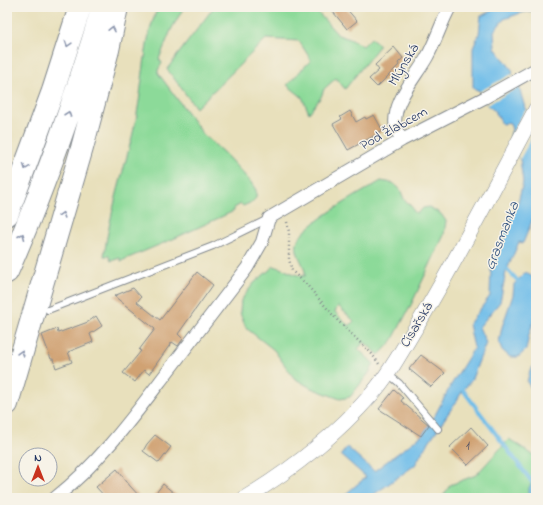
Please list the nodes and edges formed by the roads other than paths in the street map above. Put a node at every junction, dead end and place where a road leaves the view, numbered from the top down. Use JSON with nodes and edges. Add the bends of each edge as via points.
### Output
{"nodes":[{"id":1,"x":80,"y":7,"type":"edge"},
{"id":2,"x":103,"y":7,"type":"edge"},
{"id":3,"x":117,"y":7,"type":"edge"},
{"id":4,"x":450,"y":7,"type":"edge"},
{"id":5,"x":536,"y":69,"type":"edge"},
{"id":6,"x":534,"y":119,"type":"edge"},
{"id":7,"x":402,"y":140,"type":"junction"},
{"id":8,"x":7,"y":215,"type":"edge"},
{"id":9,"x":269,"y":218,"type":"junction"},
{"id":10,"x":7,"y":272,"type":"edge"},
{"id":11,"x":48,"y":310,"type":"dead end"},
{"id":12,"x":387,"y":374,"type":"junction"},
{"id":13,"x":7,"y":404,"type":"edge"},
{"id":14,"x":438,"y":429,"type":"dead end"},
{"id":15,"x":55,"y":498,"type":"edge"},
{"id":16,"x":245,"y":498,"type":"edge"}],
"edges":[{"from":1,"to":8,"type":"highway","one_way":true,"via":[[53,91]]},
{"from":10,"to":2,"type":"highway","one_way":true,"via":[[55,152]]},
{"from":13,"to":3,"type":"highway","one_way":true,"via":[[84,140]]},
{"from":4,"to":7,"type":"street","name":"Mlýnská","via":[[427,57],[402,96],[396,129]]},
{"from":5,"to":7,"type":"street","name":"Pod Žlabcem"},
{"from":6,"to":12,"type":"street","name":"Císařská","via":[[515,148],[459,254]]},
{"from":7,"to":9,"type":"street","name":"Pod Žlabcem"},
{"from":9,"to":11,"type":"lane","via":[[213,246]]},
{"from":9,"to":15,"type":"street","via":[[262,242],[247,268],[130,422],[98,458]]},
{"from":12,"to":14,"type":"lane","via":[[399,383]]},
{"from":12,"to":16,"type":"street","name":"Císařská","via":[[372,394],[329,438],[274,481]]}]}
